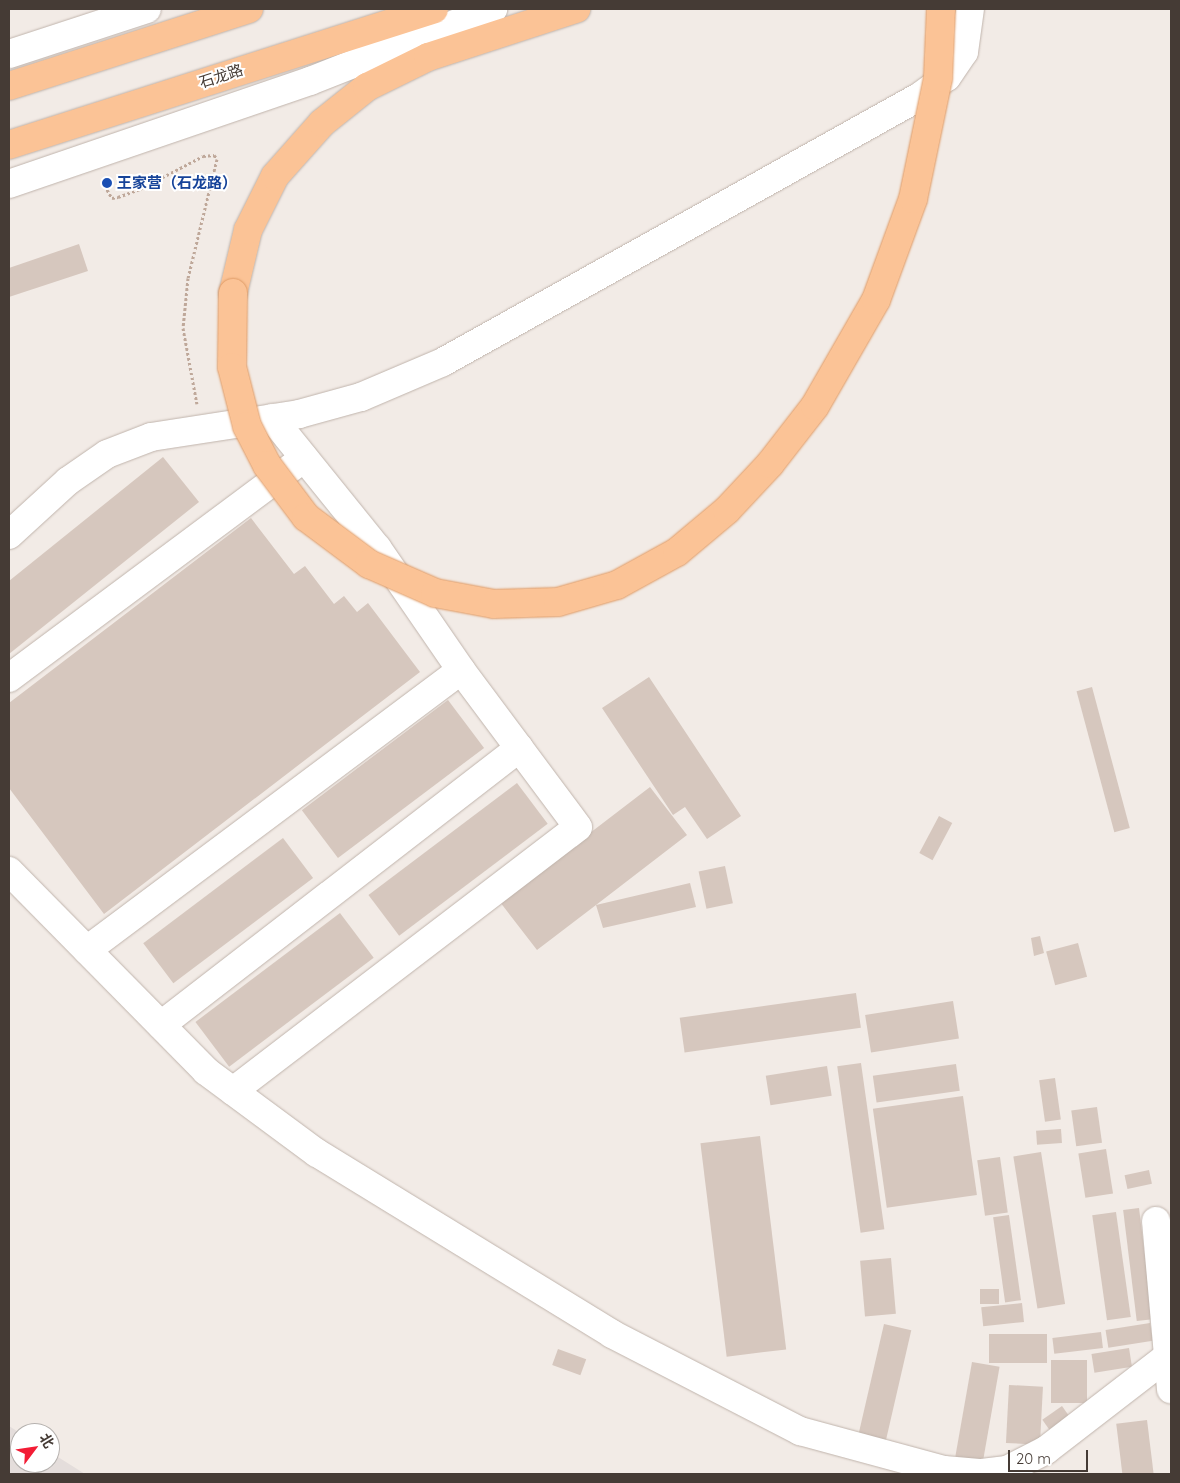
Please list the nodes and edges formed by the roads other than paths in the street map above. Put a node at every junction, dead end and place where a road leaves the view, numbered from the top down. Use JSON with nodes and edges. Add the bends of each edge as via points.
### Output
{"nodes":[{"id":1,"x":148,"y":9,"type":"edge"},
{"id":2,"x":249,"y":9,"type":"edge"},
{"id":3,"x":434,"y":9,"type":"edge"},
{"id":4,"x":494,"y":9,"type":"edge"},
{"id":5,"x":576,"y":9,"type":"edge"},
{"id":6,"x":941,"y":9,"type":"edge"},
{"id":7,"x":970,"y":9,"type":"edge"},
{"id":8,"x":9,"y":54,"type":"edge"},
{"id":9,"x":9,"y":86,"type":"edge"},
{"id":10,"x":9,"y":145,"type":"edge"},
{"id":11,"x":9,"y":184,"type":"edge"},
{"id":12,"x":272,"y":418,"type":"junction"},
{"id":13,"x":304,"y":458,"type":"junction"},
{"id":14,"x":9,"y":535,"type":"edge"},
{"id":15,"x":461,"y":670,"type":"junction"},
{"id":16,"x":9,"y":678,"type":"edge"},
{"id":17,"x":519,"y":748,"type":"junction"},
{"id":18,"x":9,"y":871,"type":"edge"},
{"id":19,"x":87,"y":950,"type":"junction"},
{"id":20,"x":161,"y":1025,"type":"junction"},
{"id":21,"x":233,"y":1091,"type":"junction"},
{"id":22,"x":1156,"y":1221,"type":"dead end"},
{"id":23,"x":1168,"y":1356,"type":"junction"},
{"id":24,"x":1171,"y":1389,"type":"edge"}],
"edges":[{"from":1,"to":8,"type":"street"},
{"from":2,"to":9,"type":"main road"},
{"from":3,"to":10,"type":"main road","name":"石龙路"},
{"from":4,"to":11,"type":"street","via":[[310,81]]},
{"from":5,"to":6,"type":"main road","bridge":true,"via":[[428,56],[367,87],[322,123],[275,176],[248,230],[233,293],[232,367],[248,426],[267,466],[314,523],[369,564],[435,593],[494,604],[558,602],[617,585],[677,552],[727,510],[770,464],[815,406],[876,300],[913,199],[938,78]]},
{"from":7,"to":12,"type":"street","via":[[964,52],[947,78],[919,98],[443,362],[361,397]]},
{"from":12,"to":13,"type":"street"},
{"from":12,"to":14,"type":"street","via":[[151,437],[107,454],[68,481]]},
{"from":13,"to":15,"type":"street","via":[[377,548]]},
{"from":13,"to":16,"type":"street"},
{"from":15,"to":17,"type":"street"},
{"from":15,"to":19,"type":"street"},
{"from":17,"to":20,"type":"street"},
{"from":17,"to":21,"type":"street","via":[[578,827]]},
{"from":18,"to":19,"type":"street"},
{"from":19,"to":20,"type":"street"},
{"from":20,"to":21,"type":"street","via":[[206,1071]]},
{"from":21,"to":23,"type":"street","via":[[317,1153],[612,1334],[800,1431],[944,1470],[982,1473],[1007,1470],[1046,1450]]},
{"from":22,"to":23,"type":"street"},
{"from":23,"to":24,"type":"street"}]}
